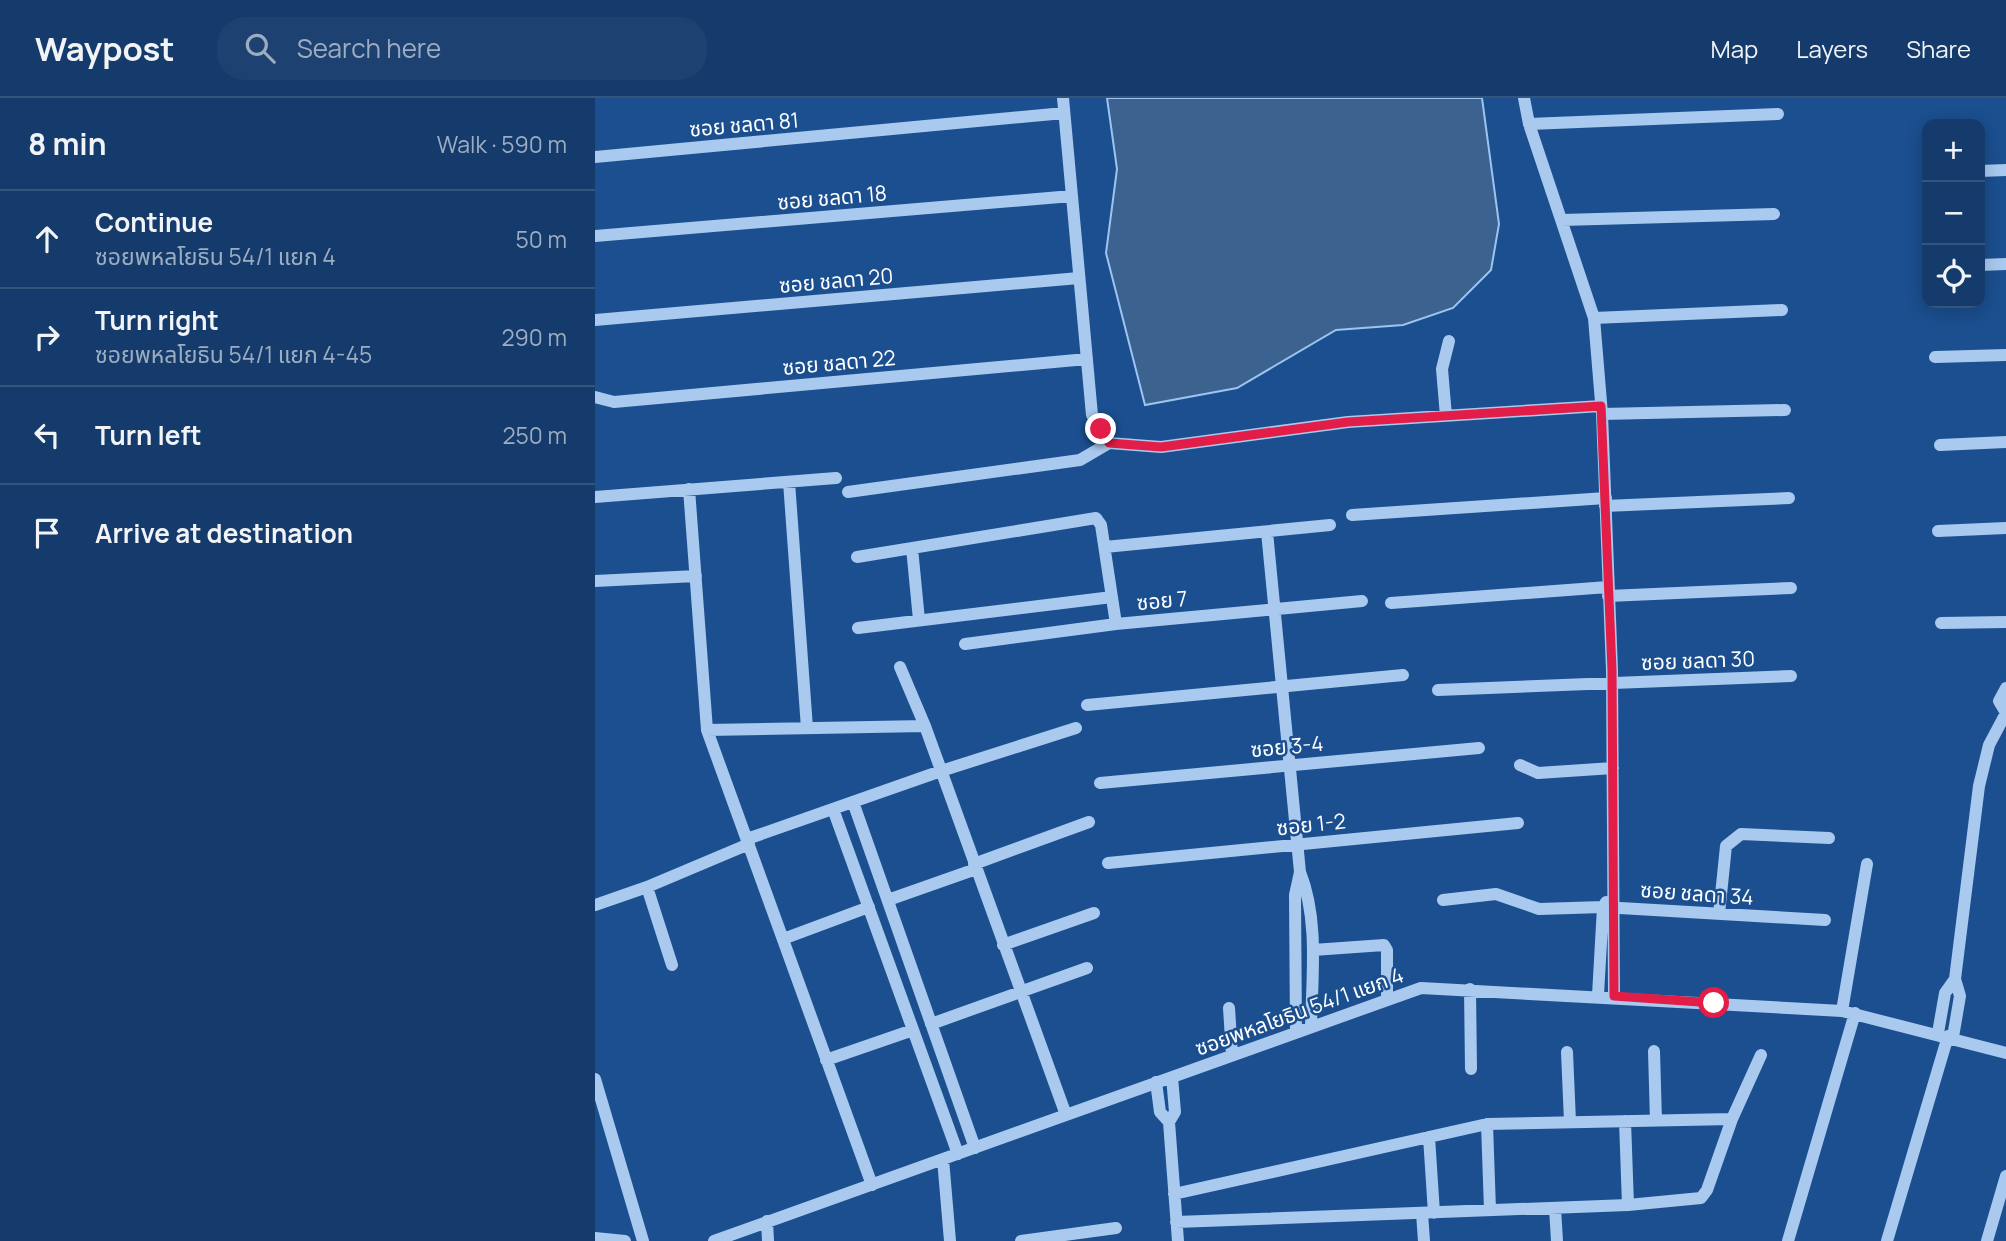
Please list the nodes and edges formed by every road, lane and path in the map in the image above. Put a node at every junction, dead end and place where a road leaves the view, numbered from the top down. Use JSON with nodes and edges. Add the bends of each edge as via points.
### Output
{"nodes":[{"id":1,"x":1063,"y":98,"type":"edge"},
{"id":2,"x":1524,"y":98,"type":"edge"},
{"id":3,"x":1064,"y":113,"type":"junction"},
{"id":4,"x":1778,"y":114,"type":"dead end"},
{"id":5,"x":1529,"y":124,"type":"junction"},
{"id":6,"x":595,"y":157,"type":"edge"},
{"id":7,"x":2006,"y":170,"type":"edge"},
{"id":8,"x":1985,"y":171,"type":"edge"},
{"id":9,"x":1072,"y":195,"type":"junction"},
{"id":10,"x":1774,"y":214,"type":"dead end"},
{"id":11,"x":1562,"y":220,"type":"junction"},
{"id":12,"x":595,"y":236,"type":"edge"},
{"id":13,"x":2006,"y":264,"type":"edge"},
{"id":14,"x":1985,"y":265,"type":"edge"},
{"id":15,"x":1079,"y":278,"type":"junction"},
{"id":16,"x":1782,"y":310,"type":"dead end"},
{"id":17,"x":1594,"y":318,"type":"junction"},
{"id":18,"x":595,"y":320,"type":"edge"},
{"id":19,"x":1449,"y":341,"type":"dead end"},
{"id":20,"x":2006,"y":355,"type":"edge"},
{"id":21,"x":1935,"y":357,"type":"dead end"},
{"id":22,"x":1087,"y":359,"type":"junction"},
{"id":23,"x":595,"y":397,"type":"edge"},
{"id":24,"x":1602,"y":410,"type":"junction"},
{"id":25,"x":1785,"y":410,"type":"dead end"},
{"id":26,"x":1446,"y":416,"type":"junction"},
{"id":27,"x":2006,"y":442,"type":"edge"},
{"id":28,"x":1109,"y":443,"type":"junction"},
{"id":29,"x":1940,"y":445,"type":"dead end"},
{"id":30,"x":836,"y":478,"type":"dead end"},
{"id":31,"x":789,"y":482,"type":"junction"},
{"id":32,"x":689,"y":489,"type":"junction"},
{"id":33,"x":848,"y":492,"type":"dead end"},
{"id":34,"x":595,"y":497,"type":"edge"},
{"id":35,"x":1789,"y":498,"type":"dead end"},
{"id":36,"x":1605,"y":502,"type":"junction"},
{"id":37,"x":1352,"y":515,"type":"dead end"},
{"id":38,"x":1330,"y":526,"type":"dead end"},
{"id":39,"x":2006,"y":528,"type":"edge"},
{"id":40,"x":1268,"y":531,"type":"junction"},
{"id":41,"x":1938,"y":531,"type":"dead end"},
{"id":42,"x":1105,"y":547,"type":"junction"},
{"id":43,"x":912,"y":548,"type":"junction"},
{"id":44,"x":857,"y":557,"type":"dead end"},
{"id":45,"x":696,"y":576,"type":"junction"},
{"id":46,"x":595,"y":581,"type":"edge"},
{"id":47,"x":1791,"y":588,"type":"dead end"},
{"id":48,"x":1608,"y":592,"type":"junction"},
{"id":49,"x":1112,"y":597,"type":"junction"},
{"id":50,"x":1362,"y":600,"type":"dead end"},
{"id":51,"x":1391,"y":603,"type":"dead end"},
{"id":52,"x":1276,"y":609,"type":"junction"},
{"id":53,"x":919,"y":620,"type":"junction"},
{"id":54,"x":2006,"y":622,"type":"edge"},
{"id":55,"x":1941,"y":623,"type":"dead end"},
{"id":56,"x":1116,"y":624,"type":"junction"},
{"id":57,"x":858,"y":628,"type":"dead end"},
{"id":58,"x":965,"y":645,"type":"dead end"},
{"id":59,"x":900,"y":667,"type":"dead end"},
{"id":60,"x":1403,"y":675,"type":"dead end"},
{"id":61,"x":1791,"y":676,"type":"dead end"},
{"id":62,"x":1612,"y":682,"type":"junction"},
{"id":63,"x":1284,"y":686,"type":"junction"},
{"id":64,"x":2006,"y":688,"type":"edge"},
{"id":65,"x":1438,"y":690,"type":"dead end"},
{"id":66,"x":1087,"y":705,"type":"dead end"},
{"id":67,"x":2006,"y":713,"type":"edge"},
{"id":68,"x":925,"y":726,"type":"junction"},
{"id":69,"x":807,"y":728,"type":"junction"},
{"id":70,"x":1076,"y":728,"type":"dead end"},
{"id":71,"x":707,"y":730,"type":"junction"},
{"id":72,"x":1479,"y":748,"type":"dead end"},
{"id":73,"x":1291,"y":765,"type":"junction"},
{"id":74,"x":1520,"y":765,"type":"dead end"},
{"id":75,"x":1613,"y":768,"type":"junction"},
{"id":76,"x":941,"y":771,"type":"junction"},
{"id":77,"x":1100,"y":783,"type":"dead end"},
{"id":78,"x":853,"y":802,"type":"junction"},
{"id":79,"x":833,"y":809,"type":"junction"},
{"id":80,"x":1089,"y":822,"type":"dead end"},
{"id":81,"x":1518,"y":823,"type":"dead end"},
{"id":82,"x":1829,"y":838,"type":"dead end"},
{"id":83,"x":748,"y":842,"type":"junction"},
{"id":84,"x":1298,"y":844,"type":"junction"},
{"id":85,"x":1108,"y":863,"type":"dead end"},
{"id":86,"x":1867,"y":864,"type":"dead end"},
{"id":87,"x":975,"y":866,"type":"junction"},
{"id":88,"x":1300,"y":872,"type":"junction"},
{"id":89,"x":647,"y":887,"type":"junction"},
{"id":90,"x":888,"y":900,"type":"junction"},
{"id":91,"x":1443,"y":900,"type":"dead end"},
{"id":92,"x":595,"y":905,"type":"edge"},
{"id":93,"x":869,"y":907,"type":"junction"},
{"id":94,"x":1609,"y":907,"type":"junction"},
{"id":95,"x":1094,"y":913,"type":"dead end"},
{"id":96,"x":1719,"y":914,"type":"junction"},
{"id":97,"x":1825,"y":920,"type":"dead end"},
{"id":98,"x":783,"y":939,"type":"junction"},
{"id":99,"x":1003,"y":945,"type":"junction"},
{"id":100,"x":1313,"y":950,"type":"junction"},
{"id":101,"x":672,"y":965,"type":"dead end"},
{"id":102,"x":1087,"y":968,"type":"dead end"},
{"id":103,"x":912,"y":969,"type":"junction"},
{"id":104,"x":893,"y":975,"type":"junction"},
{"id":105,"x":1470,"y":989,"type":"junction"},
{"id":106,"x":1021,"y":993,"type":"junction"},
{"id":107,"x":1598,"y":995,"type":"junction"},
{"id":108,"x":1614,"y":996,"type":"junction"},
{"id":109,"x":1387,"y":999,"type":"junction"},
{"id":110,"x":1229,"y":1008,"type":"dead end"},
{"id":111,"x":1849,"y":1012,"type":"junction"},
{"id":112,"x":931,"y":1024,"type":"junction"},
{"id":113,"x":1311,"y":1027,"type":"junction"},
{"id":114,"x":913,"y":1030,"type":"junction"},
{"id":115,"x":1296,"y":1032,"type":"junction"},
{"id":116,"x":1946,"y":1036,"type":"junction"},
{"id":117,"x":1654,"y":1051,"type":"dead end"},
{"id":118,"x":1567,"y":1052,"type":"dead end"},
{"id":119,"x":2006,"y":1053,"type":"edge"},
{"id":120,"x":1233,"y":1055,"type":"junction"},
{"id":121,"x":1761,"y":1055,"type":"dead end"},
{"id":122,"x":826,"y":1060,"type":"junction"},
{"id":123,"x":1471,"y":1069,"type":"dead end"},
{"id":124,"x":1172,"y":1077,"type":"junction"},
{"id":125,"x":595,"y":1079,"type":"edge"},
{"id":126,"x":1156,"y":1083,"type":"junction"},
{"id":127,"x":961,"y":1109,"type":"junction"},
{"id":128,"x":944,"y":1115,"type":"junction"},
{"id":129,"x":1066,"y":1115,"type":"junction"},
{"id":130,"x":1732,"y":1119,"type":"junction"},
{"id":131,"x":1625,"y":1121,"type":"junction"},
{"id":132,"x":1656,"y":1121,"type":"junction"},
{"id":133,"x":1169,"y":1122,"type":"junction"},
{"id":134,"x":1570,"y":1122,"type":"junction"},
{"id":135,"x":1487,"y":1124,"type":"junction"},
{"id":136,"x":1429,"y":1137,"type":"junction"},
{"id":137,"x":975,"y":1148,"type":"junction"},
{"id":138,"x":958,"y":1154,"type":"junction"},
{"id":139,"x":943,"y":1159,"type":"junction"},
{"id":140,"x":2006,"y":1176,"type":"edge"},
{"id":141,"x":871,"y":1185,"type":"junction"},
{"id":142,"x":1174,"y":1194,"type":"junction"},
{"id":143,"x":1627,"y":1205,"type":"junction"},
{"id":144,"x":1555,"y":1208,"type":"junction"},
{"id":145,"x":1490,"y":1210,"type":"junction"},
{"id":146,"x":1428,"y":1213,"type":"junction"},
{"id":147,"x":767,"y":1221,"type":"junction"},
{"id":148,"x":1176,"y":1222,"type":"junction"},
{"id":149,"x":1116,"y":1228,"type":"dead end"},
{"id":150,"x":595,"y":1238,"type":"edge"},
{"id":151,"x":625,"y":1241,"type":"edge"},
{"id":152,"x":643,"y":1241,"type":"edge"},
{"id":153,"x":714,"y":1241,"type":"edge"},
{"id":154,"x":768,"y":1241,"type":"edge"},
{"id":155,"x":950,"y":1241,"type":"edge"},
{"id":156,"x":1021,"y":1241,"type":"edge"},
{"id":157,"x":1178,"y":1241,"type":"edge"},
{"id":158,"x":1424,"y":1241,"type":"edge"},
{"id":159,"x":1557,"y":1241,"type":"edge"},
{"id":160,"x":1788,"y":1241,"type":"edge"},
{"id":161,"x":1887,"y":1241,"type":"edge"},
{"id":162,"x":1987,"y":1241,"type":"edge"}],
"edges":[{"from":1,"to":3,"type":"street"},
{"from":2,"to":5,"type":"street"},
{"from":3,"to":6,"type":"street","name":"ซอย ชลดา 81"},
{"from":3,"to":9,"type":"street"},
{"from":4,"to":5,"type":"street"},
{"from":5,"to":11,"type":"street"},
{"from":7,"to":8,"type":"street"},
{"from":9,"to":12,"type":"street","name":"ซอย ชลดา 18"},
{"from":9,"to":15,"type":"street"},
{"from":10,"to":11,"type":"street"},
{"from":11,"to":17,"type":"street"},
{"from":13,"to":14,"type":"street"},
{"from":15,"to":18,"type":"street","name":"ซอย ชลดา 20"},
{"from":15,"to":22,"type":"street"},
{"from":16,"to":17,"type":"street"},
{"from":17,"to":24,"type":"street"},
{"from":19,"to":26,"type":"street","via":[[1442,369]]},
{"from":20,"to":21,"type":"street"},
{"from":22,"to":23,"type":"street","name":"ซอย ชลดา 22","via":[[614,402]]},
{"from":22,"to":28,"type":"street","via":[[1092,415]]},
{"from":24,"to":25,"type":"street"},
{"from":24,"to":26,"type":"street"},
{"from":24,"to":36,"type":"street"},
{"from":26,"to":28,"type":"street","via":[[1348,422],[1161,447]]},
{"from":27,"to":29,"type":"street"},
{"from":28,"to":33,"type":"street","via":[[1080,460]]},
{"from":30,"to":31,"type":"street"},
{"from":31,"to":32,"type":"street"},
{"from":31,"to":69,"type":"street"},
{"from":32,"to":34,"type":"street"},
{"from":32,"to":45,"type":"street"},
{"from":35,"to":36,"type":"street"},
{"from":36,"to":37,"type":"street"},
{"from":36,"to":48,"type":"street"},
{"from":38,"to":40,"type":"street"},
{"from":39,"to":41,"type":"street"},
{"from":40,"to":42,"type":"street"},
{"from":40,"to":52,"type":"street"},
{"from":42,"to":43,"type":"street","via":[[1096,518]]},
{"from":42,"to":49,"type":"street"},
{"from":43,"to":44,"type":"street"},
{"from":43,"to":53,"type":"street"},
{"from":45,"to":46,"type":"street"},
{"from":45,"to":71,"type":"street"},
{"from":47,"to":48,"type":"street"},
{"from":48,"to":51,"type":"street"},
{"from":48,"to":62,"type":"street"},
{"from":49,"to":53,"type":"street"},
{"from":49,"to":56,"type":"street"},
{"from":50,"to":52,"type":"street","name":"ซอย 7"},
{"from":52,"to":56,"type":"street","name":"ซอย 7"},
{"from":52,"to":63,"type":"street"},
{"from":53,"to":57,"type":"street"},
{"from":54,"to":55,"type":"street"},
{"from":56,"to":58,"type":"street","name":"ซอย 7"},
{"from":59,"to":68,"type":"street"},
{"from":60,"to":63,"type":"street"},
{"from":61,"to":62,"type":"street","name":"ซอย ชลดา 30"},
{"from":62,"to":65,"type":"street","name":"ซอย ชลดา 30"},
{"from":62,"to":75,"type":"street"},
{"from":63,"to":66,"type":"street"},
{"from":63,"to":73,"type":"street"},
{"from":64,"to":67,"type":"street","via":[[1999,701]]},
{"from":67,"to":116,"type":"street","via":[[1989,745],[1979,786],[1955,979],[1945,993]]},
{"from":68,"to":69,"type":"street"},
{"from":68,"to":76,"type":"street"},
{"from":69,"to":71,"type":"street"},
{"from":70,"to":76,"type":"street"},
{"from":71,"to":83,"type":"street"},
{"from":72,"to":73,"type":"street","name":"ซอย 3-4"},
{"from":73,"to":77,"type":"street","name":"ซอย 3-4"},
{"from":73,"to":84,"type":"street"},
{"from":74,"to":75,"type":"street","via":[[1538,772]]},
{"from":75,"to":94,"type":"street","via":[[1613,893]]},
{"from":76,"to":78,"type":"street"},
{"from":76,"to":87,"type":"street"},
{"from":78,"to":79,"type":"street"},
{"from":78,"to":90,"type":"street"},
{"from":79,"to":83,"type":"street"},
{"from":79,"to":93,"type":"street"},
{"from":80,"to":87,"type":"street"},
{"from":81,"to":84,"type":"street","name":"ซอย 1-2"},
{"from":82,"to":96,"type":"street","via":[[1741,834],[1732,838],[1726,846]]},
{"from":83,"to":89,"type":"street"},
{"from":83,"to":98,"type":"street"},
{"from":84,"to":85,"type":"street","name":"ซอย 1-2"},
{"from":84,"to":88,"type":"street"},
{"from":86,"to":111,"type":"street"},
{"from":87,"to":90,"type":"street"},
{"from":87,"to":99,"type":"street"},
{"from":88,"to":100,"type":"street","via":[[1308,892]]},
{"from":88,"to":115,"type":"street","via":[[1295,895]]},
{"from":89,"to":92,"type":"street"},
{"from":89,"to":101,"type":"street"},
{"from":90,"to":103,"type":"street"},
{"from":91,"to":94,"type":"street","name":"ซอย ชลดา 34","via":[[1496,894],[1539,909]]},
{"from":93,"to":98,"type":"street"},
{"from":93,"to":104,"type":"street"},
{"from":94,"to":96,"type":"street","name":"ซอย ชลดา 34"},
{"from":94,"to":107,"type":"street"},
{"from":94,"to":108,"type":"street"},
{"from":95,"to":99,"type":"street"},
{"from":96,"to":97,"type":"street","name":"ซอย ชลดา 34"},
{"from":98,"to":122,"type":"street"},
{"from":99,"to":106,"type":"street"},
{"from":100,"to":109,"type":"street","via":[[1384,944]]},
{"from":100,"to":113,"type":"street"},
{"from":102,"to":106,"type":"street"},
{"from":103,"to":104,"type":"street"},
{"from":103,"to":112,"type":"street"},
{"from":104,"to":114,"type":"street"},
{"from":105,"to":107,"type":"street","name":"ซอยพหลโยธิน 54/1 แยก 4"},
{"from":105,"to":109,"type":"street","name":"ซอยพหลโยธิน 54/1 แยก 4","via":[[1421,988]]},
{"from":105,"to":123,"type":"street"},
{"from":106,"to":112,"type":"street"},
{"from":106,"to":129,"type":"street"},
{"from":107,"to":108,"type":"street","name":"ซอยพหลโยธิน 54/1 แยก 4"},
{"from":108,"to":111,"type":"street","name":"ซอยพหลโยธิน 54/1 แยก 4"},
{"from":109,"to":113,"type":"street","name":"ซอยพหลโยธิน 54/1 แยก 4"},
{"from":110,"to":120,"type":"street"},
{"from":111,"to":116,"type":"street","name":"ซอยพหลโยธิน 54/1 แยก 4"},
{"from":111,"to":160,"type":"street"},
{"from":112,"to":127,"type":"street"},
{"from":113,"to":115,"type":"street","name":"ซอยพหลโยธิน 54/1 แยก 4"},
{"from":114,"to":122,"type":"street"},
{"from":114,"to":128,"type":"street"},
{"from":115,"to":120,"type":"street","name":"ซอยพหลโยธิน 54/1 แยก 4"},
{"from":116,"to":119,"type":"street","name":"ซอยพหลโยธิน 54/1 แยก 4"},
{"from":116,"to":161,"type":"street"},
{"from":117,"to":132,"type":"street"},
{"from":118,"to":134,"type":"street"},
{"from":120,"to":124,"type":"street","name":"ซอยพหลโยธิน 54/1 แยก 4"},
{"from":121,"to":130,"type":"street"},
{"from":122,"to":141,"type":"street"},
{"from":124,"to":126,"type":"street","name":"ซอยพหลโยธิน 54/1 แยก 4"},
{"from":124,"to":133,"type":"street","via":[[1175,1112]]},
{"from":125,"to":152,"type":"street"},
{"from":126,"to":129,"type":"street","name":"ซอยพหลโยธิน 54/1 แยก 4"},
{"from":126,"to":133,"type":"street","via":[[1160,1112]]},
{"from":127,"to":128,"type":"street"},
{"from":127,"to":137,"type":"street"},
{"from":128,"to":138,"type":"street"},
{"from":129,"to":137,"type":"street","name":"ซอยพหลโยธิน 54/1 แยก 4"},
{"from":130,"to":132,"type":"street"},
{"from":130,"to":143,"type":"street","via":[[1700,1198]]},
{"from":131,"to":132,"type":"street"},
{"from":131,"to":134,"type":"street"},
{"from":131,"to":143,"type":"street"},
{"from":133,"to":142,"type":"street"},
{"from":134,"to":135,"type":"street"},
{"from":135,"to":136,"type":"street"},
{"from":135,"to":145,"type":"street"},
{"from":136,"to":142,"type":"street"},
{"from":136,"to":146,"type":"street"},
{"from":137,"to":138,"type":"street","name":"ซอยพหลโยธิน 54/1 แยก 4"},
{"from":138,"to":139,"type":"street","name":"ซอยพหลโยธิน 54/1 แยก 4"},
{"from":139,"to":141,"type":"street","name":"ซอยพหลโยธิน 54/1 แยก 4"},
{"from":139,"to":155,"type":"street"},
{"from":140,"to":162,"type":"street"},
{"from":141,"to":147,"type":"street","name":"ซอยพหลโยธิน 54/1 แยก 4"},
{"from":142,"to":148,"type":"street"},
{"from":143,"to":144,"type":"street"},
{"from":144,"to":145,"type":"street"},
{"from":144,"to":159,"type":"street"},
{"from":145,"to":146,"type":"street"},
{"from":146,"to":148,"type":"street"},
{"from":146,"to":158,"type":"street"},
{"from":147,"to":153,"type":"street","name":"ซอยพหลโยธิน 54/1 แยก 4"},
{"from":147,"to":154,"type":"street"},
{"from":148,"to":157,"type":"street"},
{"from":149,"to":156,"type":"street"},
{"from":150,"to":151,"type":"street"}]}
